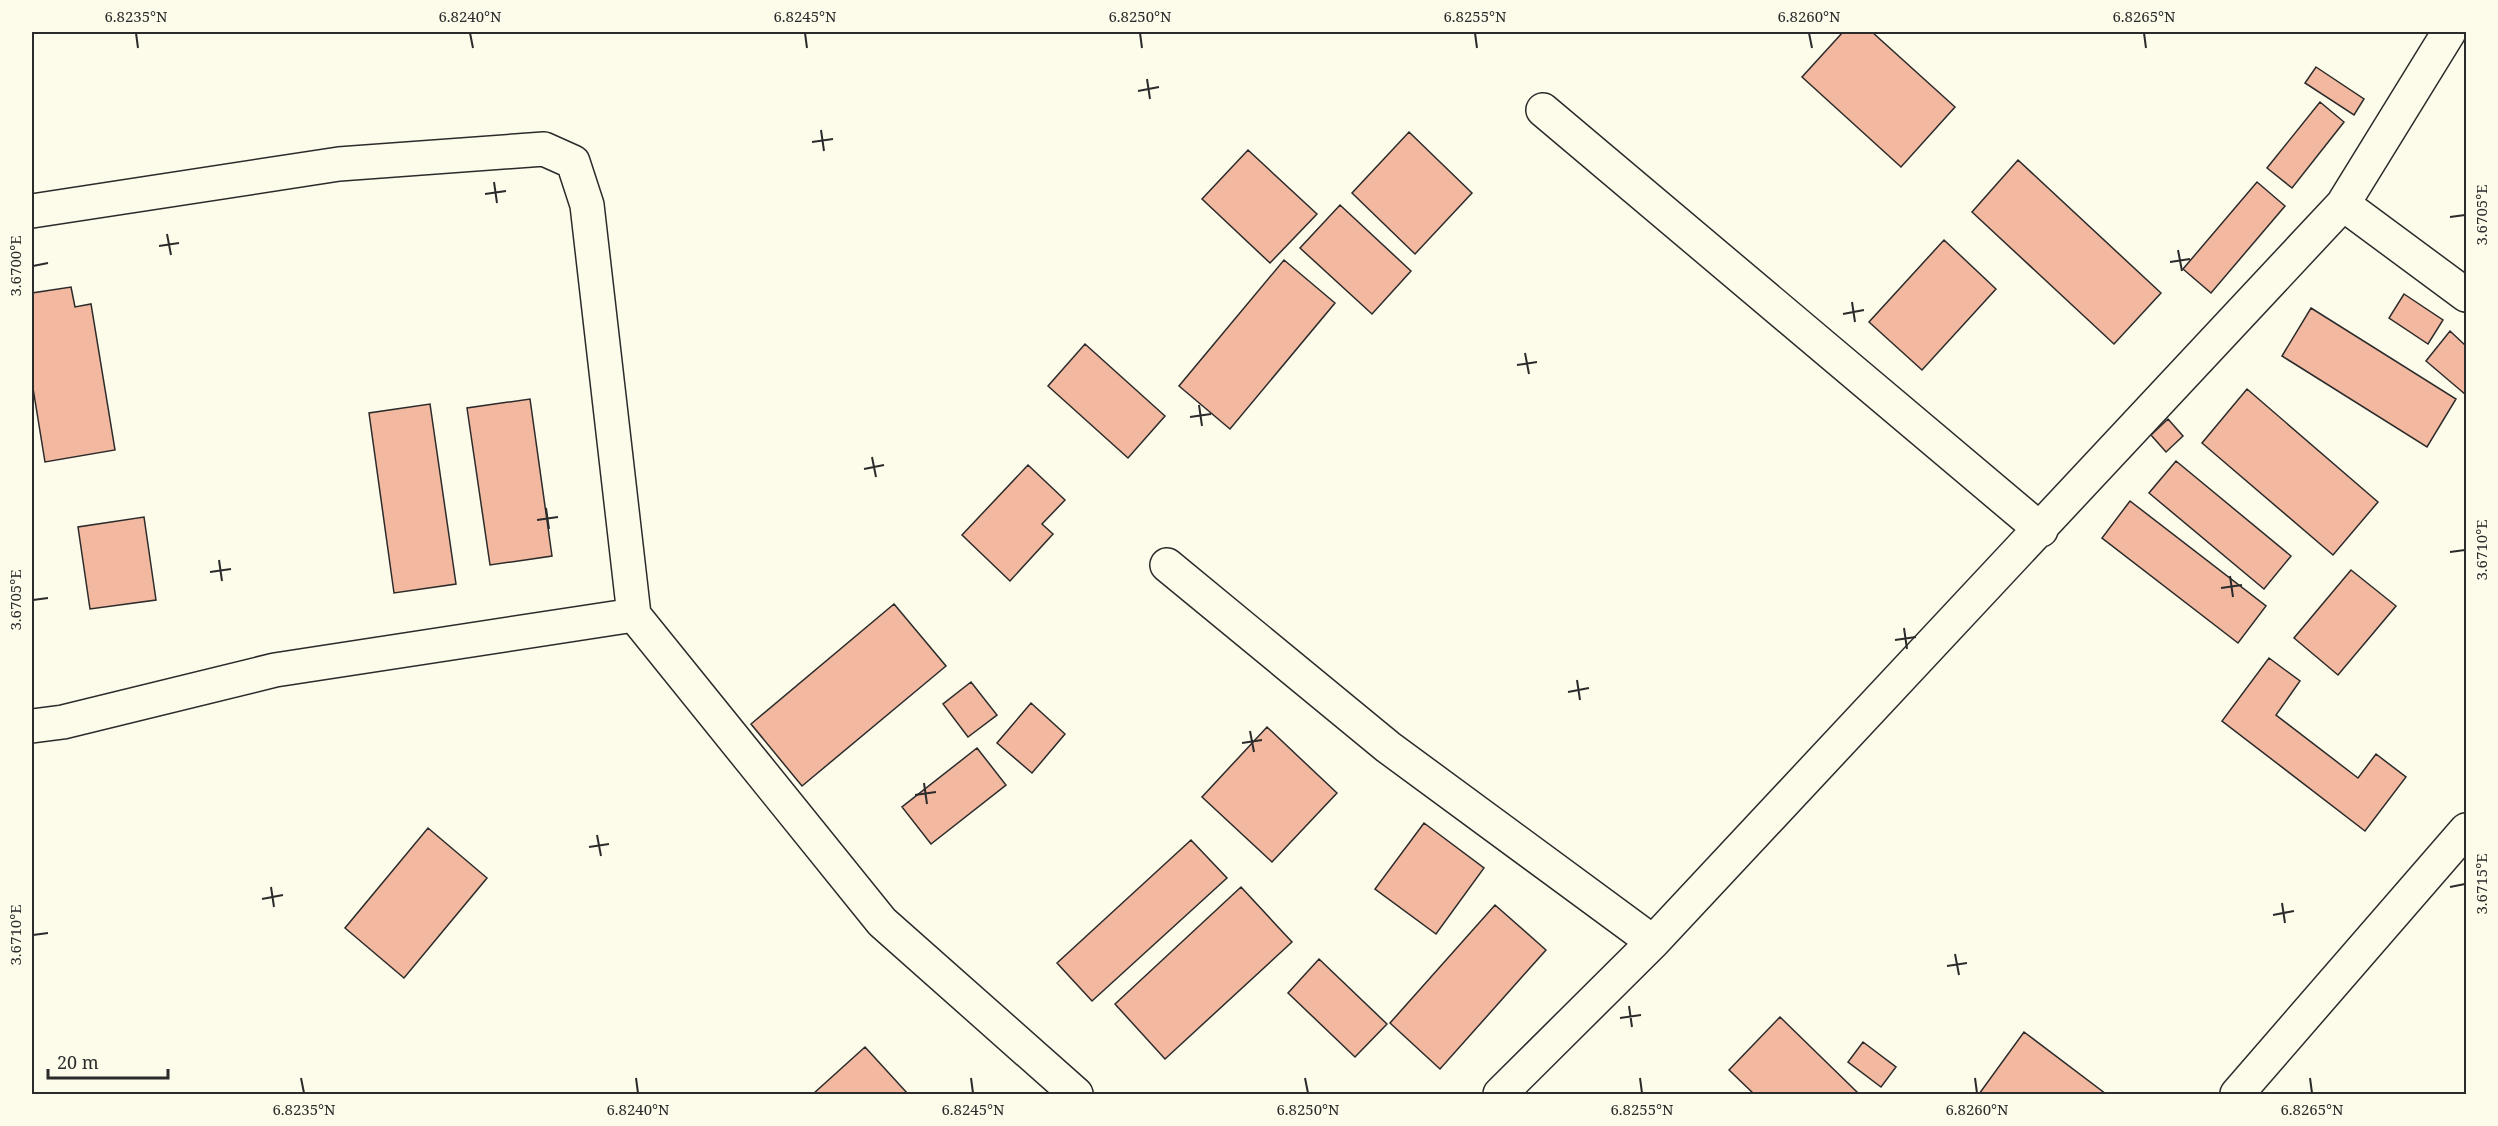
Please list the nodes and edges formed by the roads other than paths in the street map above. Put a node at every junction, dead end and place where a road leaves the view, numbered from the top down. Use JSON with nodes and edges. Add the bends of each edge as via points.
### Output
{"nodes":[{"id":1,"x":2449,"y":32,"type":"edge"},
{"id":2,"x":1543,"y":110,"type":"dead end"},
{"id":3,"x":2343,"y":204,"type":"junction"},
{"id":4,"x":32,"y":211,"type":"edge"},
{"id":5,"x":2466,"y":295,"type":"edge"},
{"id":6,"x":2041,"y":530,"type":"junction"},
{"id":7,"x":1167,"y":565,"type":"dead end"},
{"id":8,"x":634,"y":615,"type":"junction"},
{"id":9,"x":32,"y":726,"type":"edge"},
{"id":10,"x":2466,"y":830,"type":"edge"},
{"id":11,"x":1653,"y":942,"type":"junction"},
{"id":12,"x":1076,"y":1095,"type":"edge"},
{"id":13,"x":1500,"y":1095,"type":"edge"},
{"id":14,"x":2237,"y":1095,"type":"edge"}],
"edges":[{"from":1,"to":3,"type":"street"},
{"from":2,"to":6,"type":"street"},
{"from":3,"to":5,"type":"street"},
{"from":3,"to":6,"type":"street"},
{"from":4,"to":8,"type":"street","via":[[339,164],[544,149],[573,162],[587,205]]},
{"from":6,"to":11,"type":"street"},
{"from":7,"to":11,"type":"street","via":[[1388,747]]},
{"from":8,"to":9,"type":"street","via":[[275,670],[63,722]]},
{"from":8,"to":12,"type":"street","via":[[882,922]]},
{"from":10,"to":14,"type":"street"},
{"from":11,"to":13,"type":"street"}]}
